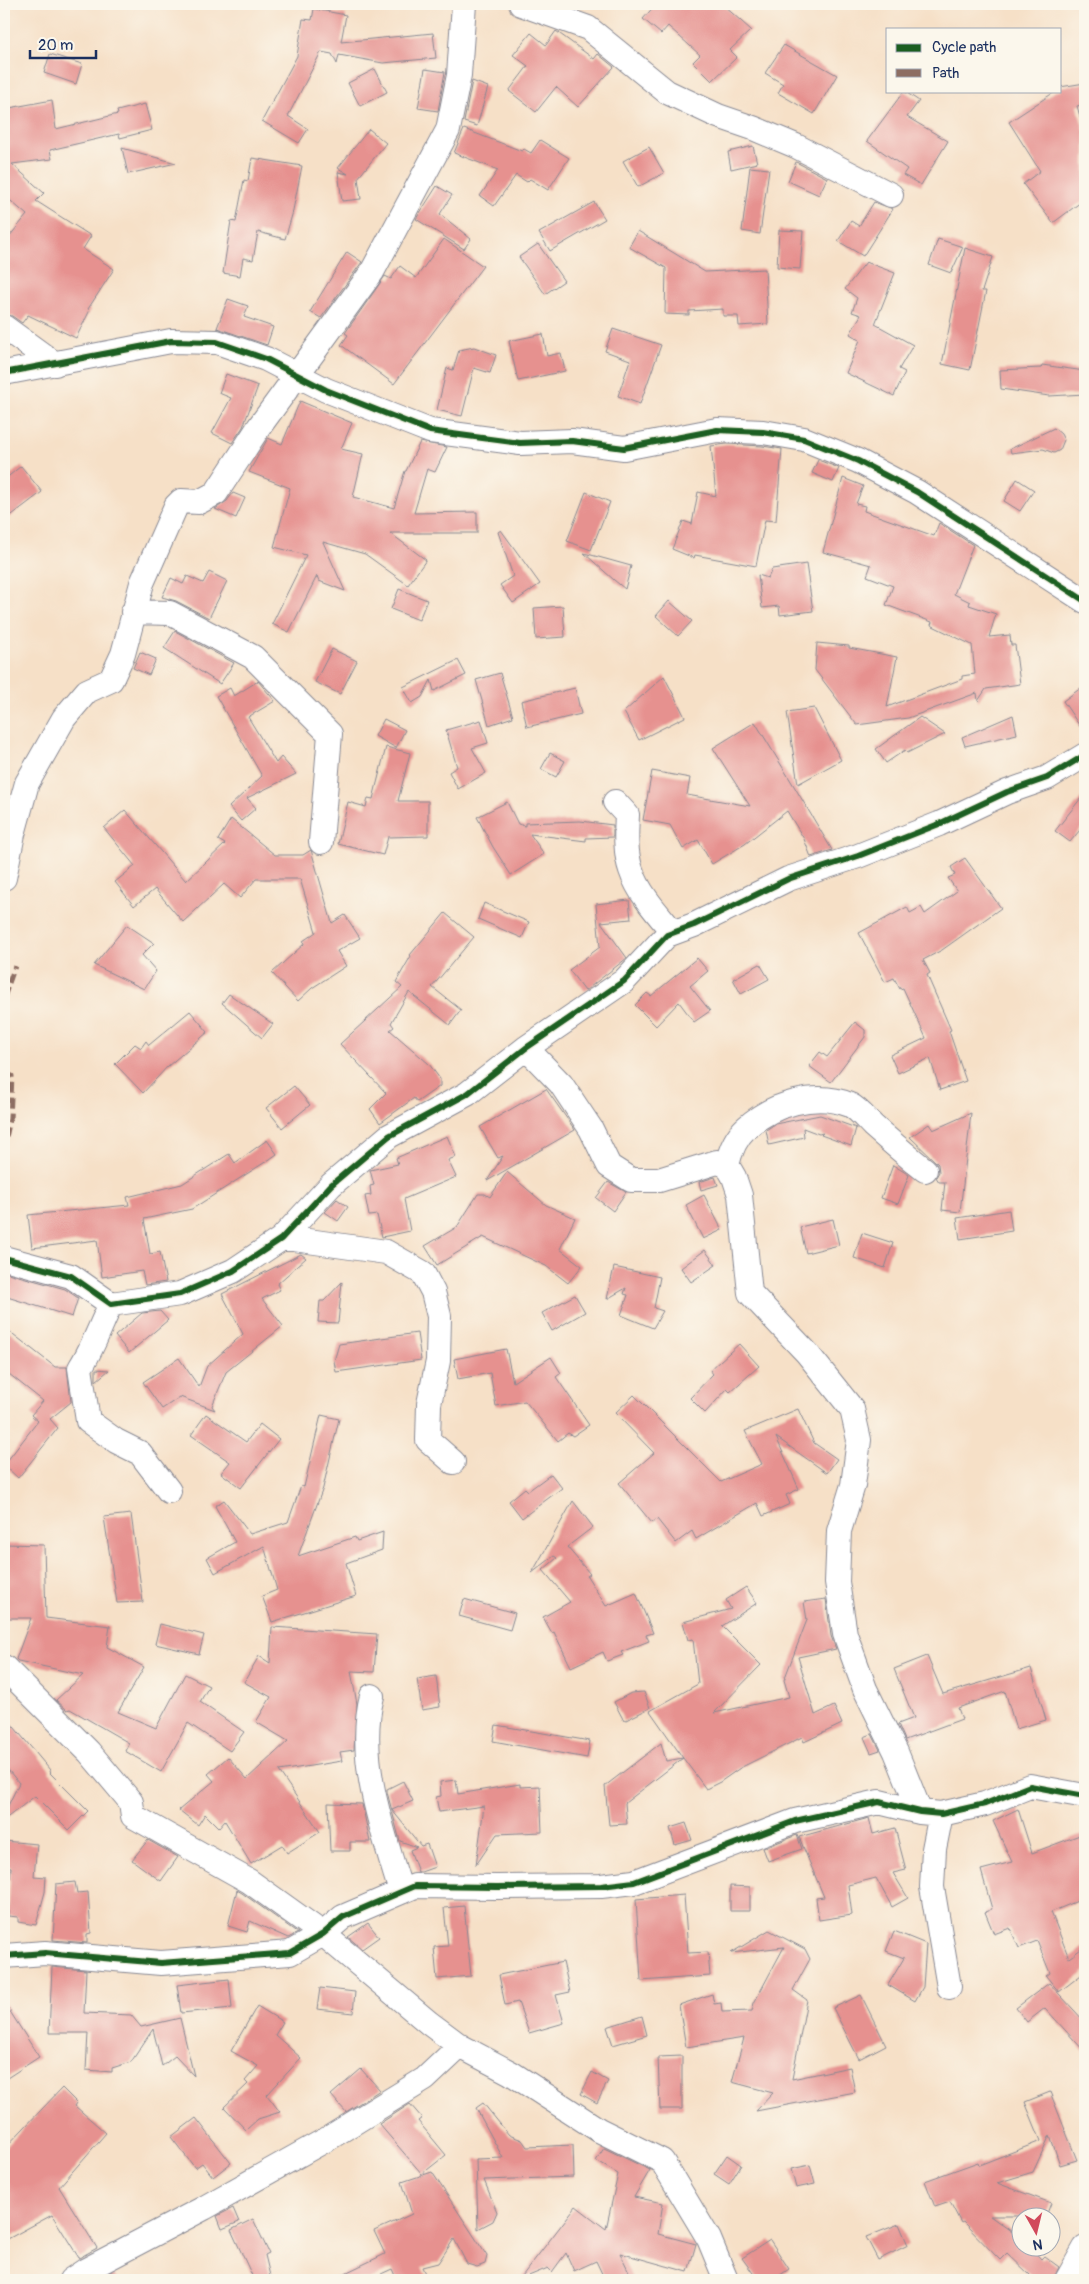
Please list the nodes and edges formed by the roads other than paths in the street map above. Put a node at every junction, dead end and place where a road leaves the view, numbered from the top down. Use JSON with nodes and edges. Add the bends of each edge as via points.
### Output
{"nodes":[{"id":1,"x":464,"y":4,"type":"edge"},
{"id":2,"x":521,"y":4,"type":"edge"},
{"id":3,"x":891,"y":195,"type":"dead end"},
{"id":4,"x":4,"y":327,"type":"edge"},
{"id":5,"x":55,"y":364,"type":"junction"},
{"id":6,"x":4,"y":374,"type":"edge"},
{"id":7,"x":297,"y":375,"type":"junction"},
{"id":8,"x":1085,"y":601,"type":"edge"},
{"id":9,"x":133,"y":612,"type":"junction"},
{"id":10,"x":1085,"y":755,"type":"edge"},
{"id":11,"x":615,"y":802,"type":"dead end"},
{"id":12,"x":321,"y":842,"type":"dead end"},
{"id":13,"x":4,"y":878,"type":"edge"},
{"id":14,"x":674,"y":932,"type":"junction"},
{"id":15,"x":526,"y":1048,"type":"junction"},
{"id":16,"x":727,"y":1165,"type":"junction"},
{"id":17,"x":925,"y":1170,"type":"dead end"},
{"id":18,"x":280,"y":1239,"type":"junction"},
{"id":19,"x":4,"y":1258,"type":"edge"},
{"id":20,"x":110,"y":1304,"type":"junction"},
{"id":21,"x":453,"y":1462,"type":"dead end"},
{"id":22,"x":169,"y":1491,"type":"dead end"},
{"id":23,"x":4,"y":1667,"type":"edge"},
{"id":24,"x":372,"y":1696,"type":"dead end"},
{"id":25,"x":1085,"y":1796,"type":"edge"},
{"id":26,"x":930,"y":1813,"type":"junction"},
{"id":27,"x":401,"y":1892,"type":"junction"},
{"id":28,"x":323,"y":1934,"type":"junction"},
{"id":29,"x":4,"y":1956,"type":"edge"},
{"id":30,"x":949,"y":1986,"type":"dead end"},
{"id":31,"x":460,"y":2046,"type":"junction"},
{"id":32,"x":1085,"y":2248,"type":"edge"},
{"id":33,"x":71,"y":2280,"type":"edge"},
{"id":34,"x":726,"y":2280,"type":"edge"},
{"id":35,"x":1067,"y":2280,"type":"edge"}],
"edges":[{"from":1,"to":7,"type":"street","via":[[459,75],[448,130],[372,272]]},
{"from":2,"to":3,"type":"street","via":[[588,28],[667,92],[796,146]]},
{"from":4,"to":5,"type":"street"},
{"from":5,"to":6,"type":"street"},
{"from":5,"to":7,"type":"street","via":[[172,341],[217,342],[266,359]]},
{"from":7,"to":8,"type":"street","via":[[326,390],[430,431],[520,443],[572,441],[624,448],[717,430],[763,432],[804,439],[858,461],[917,492]]},
{"from":7,"to":9,"type":"street","via":[[216,492],[199,502],[181,501],[176,506],[142,583]]},
{"from":9,"to":12,"type":"street","via":[[170,612],[253,657],[330,734]]},
{"from":9,"to":13,"type":"street","via":[[123,654],[111,680],[87,691],[64,718],[27,783]]},
{"from":10,"to":14,"type":"street","via":[[1048,778],[1007,792],[939,824],[858,856],[788,879]]},
{"from":11,"to":14,"type":"street","via":[[627,815],[626,842],[631,871],[651,906]]},
{"from":14,"to":15,"type":"street","via":[[667,934],[624,981]]},
{"from":15,"to":16,"type":"street","via":[[561,1084],[591,1129],[609,1166],[631,1180],[659,1180],[717,1162]]},
{"from":15,"to":18,"type":"street","via":[[467,1094],[389,1136],[331,1185]]},
{"from":16,"to":17,"type":"street","via":[[730,1151],[745,1128],[773,1108],[810,1100],[830,1100],[851,1106]]},
{"from":16,"to":26,"type":"street","via":[[740,1195],[750,1293],[807,1353],[852,1409],[859,1440],[853,1484],[839,1531],[837,1582],[845,1634],[865,1689]]},
{"from":18,"to":20,"type":"street","via":[[233,1271],[180,1294]]},
{"from":18,"to":21,"type":"street","via":[[386,1252],[423,1273],[433,1292],[439,1316],[438,1361],[429,1404],[428,1440]]},
{"from":19,"to":20,"type":"street","via":[[71,1276]]},
{"from":20,"to":22,"type":"street","via":[[80,1368],[88,1421],[140,1453]]},
{"from":23,"to":28,"type":"street","via":[[89,1752],[131,1802],[133,1816],[249,1881]]},
{"from":24,"to":27,"type":"street","via":[[368,1714],[371,1779]]},
{"from":25,"to":26,"type":"street","via":[[1030,1786],[985,1804]]},
{"from":26,"to":27,"type":"street","via":[[878,1802],[795,1821],[634,1882],[601,1886],[415,1886]]},
{"from":26,"to":30,"type":"street","via":[[934,1849],[932,1887]]},
{"from":27,"to":28,"type":"street","via":[[344,1917]]},
{"from":28,"to":29,"type":"street","via":[[290,1953],[161,1963],[45,1953]]},
{"from":28,"to":31,"type":"street"},
{"from":31,"to":33,"type":"street","via":[[426,2079],[329,2138]]},
{"from":31,"to":34,"type":"street","via":[[511,2073],[599,2130],[662,2161],[709,2240]]},
{"from":32,"to":35,"type":"street"}]}
